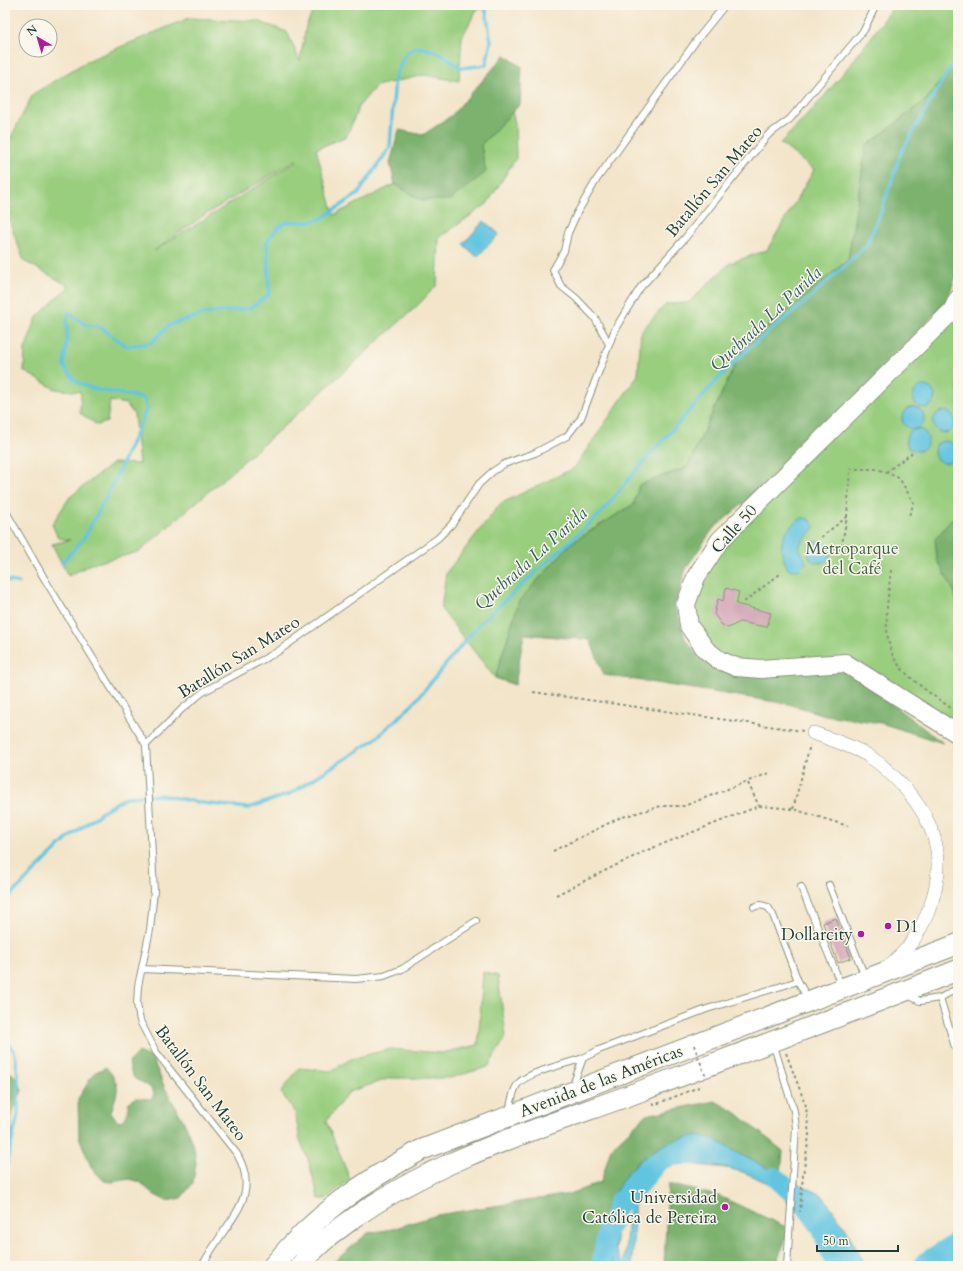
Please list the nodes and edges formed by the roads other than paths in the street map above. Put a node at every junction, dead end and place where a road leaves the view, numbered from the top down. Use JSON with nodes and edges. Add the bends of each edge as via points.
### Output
{"nodes":[{"id":1,"x":725,"y":5,"type":"edge"},
{"id":2,"x":876,"y":5,"type":"edge"},
{"id":3,"x":958,"y":299,"type":"edge"},
{"id":4,"x":609,"y":344,"type":"junction"},
{"id":5,"x":5,"y":510,"type":"edge"},
{"id":6,"x":813,"y":733,"type":"road end"},
{"id":7,"x":958,"y":734,"type":"edge"},
{"id":8,"x":146,"y":745,"type":"junction"},
{"id":9,"x":829,"y":885,"type":"dead end"},
{"id":10,"x":801,"y":887,"type":"dead end"},
{"id":11,"x":754,"y":907,"type":"dead end"},
{"id":12,"x":476,"y":921,"type":"dead end"},
{"id":13,"x":958,"y":944,"type":"edge"},
{"id":14,"x":915,"y":952,"type":"junction"},
{"id":15,"x":142,"y":969,"type":"junction"},
{"id":16,"x":958,"y":970,"type":"edge"},
{"id":17,"x":865,"y":978,"type":"junction"},
{"id":18,"x":798,"y":981,"type":"junction"},
{"id":19,"x":842,"y":988,"type":"junction"},
{"id":20,"x":958,"y":988,"type":"edge"},
{"id":21,"x":901,"y":992,"type":"junction"},
{"id":22,"x":940,"y":998,"type":"junction"},
{"id":23,"x":809,"y":1000,"type":"junction"},
{"id":24,"x":777,"y":1040,"type":"junction"},
{"id":25,"x":958,"y":1049,"type":"edge"},
{"id":26,"x":583,"y":1058,"type":"junction"},
{"id":27,"x":570,"y":1094,"type":"junction"},
{"id":28,"x":509,"y":1117,"type":"junction"},
{"id":29,"x":202,"y":1266,"type":"edge"},
{"id":30,"x":273,"y":1266,"type":"edge"},
{"id":31,"x":300,"y":1266,"type":"edge"},
{"id":32,"x":787,"y":1266,"type":"edge"}],
"edges":[{"from":1,"to":4,"type":"lane","via":[[696,41],[597,179],[576,213],[564,251],[553,270],[561,286],[595,318]]},
{"from":2,"to":4,"type":"lane","name":"Batallón San Mateo","via":[[870,22],[850,48],[790,119],[768,135],[685,238],[640,288],[622,315]]},
{"from":3,"to":7,"type":"street","name":"Calle 50","via":[[952,310],[720,540],[696,577],[686,604],[689,626],[706,650],[719,660],[736,666],[761,669],[845,663]]},
{"from":4,"to":8,"type":"lane","name":"Batallón San Mateo","via":[[581,418],[567,436],[498,468],[479,484],[459,516],[438,538],[277,652],[204,692],[182,709]]},
{"from":5,"to":8,"type":"lane"},
{"from":6,"to":14,"type":"street","via":[[869,756],[898,780],[922,809],[932,828],[939,872]]},
{"from":8,"to":15,"type":"lane","name":"Batallón San Mateo","via":[[154,891]]},
{"from":9,"to":17,"type":"lane","via":[[844,934]]},
{"from":10,"to":19,"type":"lane","via":[[826,940]]},
{"from":11,"to":18,"type":"lane","via":[[768,907],[773,915]]},
{"from":12,"to":15,"type":"lane","via":[[402,969],[384,976],[356,978]]},
{"from":13,"to":14,"type":"main road","name":"Avenida de las Américas"},
{"from":14,"to":17,"type":"main road","name":"Avenida de las Américas","via":[[884,971]]},
{"from":15,"to":29,"type":"lane","name":"Batallón San Mateo","via":[[137,1004],[145,1032],[163,1061],[237,1154],[245,1174],[246,1188],[239,1209]]},
{"from":16,"to":21,"type":"main road","name":"Avenida de las Américas"},
{"from":17,"to":19,"type":"main road","name":"Avenida de las Américas"},
{"from":18,"to":23,"type":"lane"},
{"from":18,"to":26,"type":"lane","via":[[707,1009]]},
{"from":19,"to":23,"type":"main road","name":"Avenida de las Américas"},
{"from":20,"to":22,"type":"lane"},
{"from":21,"to":22,"type":"lane","via":[[920,1001]]},
{"from":21,"to":24,"type":"main road","name":"Avenida de las Américas"},
{"from":22,"to":25,"type":"lane","via":[[955,1047]]},
{"from":23,"to":27,"type":"main road","name":"Avenida de las Américas"},
{"from":24,"to":31,"type":"main road","name":"Avenida de las Américas","via":[[431,1171],[370,1206],[329,1236]]},
{"from":24,"to":32,"type":"lane","via":[[794,1112],[796,1145]]},
{"from":26,"to":27,"type":"lane"},
{"from":26,"to":28,"type":"lane","via":[[526,1077],[512,1094]]},
{"from":27,"to":28,"type":"main road","name":"Avenida de las Américas"},
{"from":28,"to":30,"type":"main road","name":"Avenida de las Américas","via":[[422,1150],[388,1168],[341,1200],[316,1221],[286,1249]]}]}
